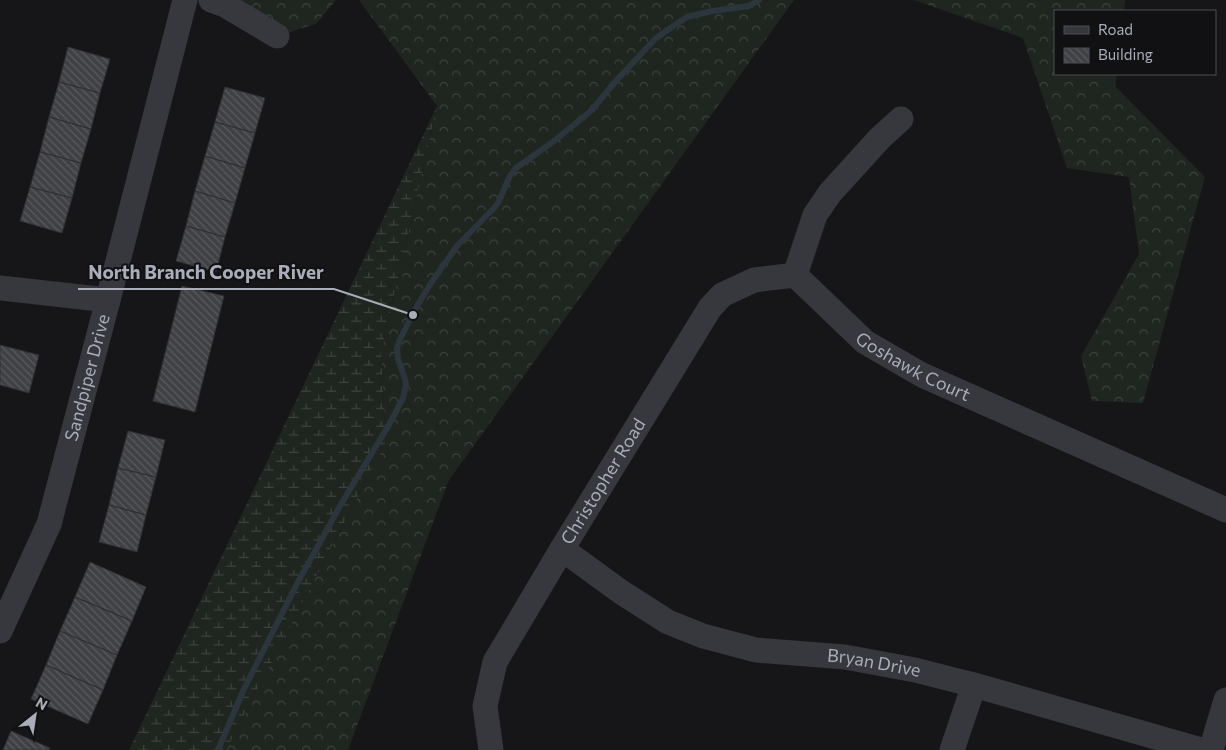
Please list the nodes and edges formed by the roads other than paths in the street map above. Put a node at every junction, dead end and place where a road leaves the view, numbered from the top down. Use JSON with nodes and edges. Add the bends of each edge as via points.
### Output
{"nodes":[{"id":1,"x":185,"y":0,"type":"edge"},
{"id":2,"x":211,"y":0,"type":"edge"},
{"id":3,"x":276,"y":36,"type":"dead end"},
{"id":4,"x":901,"y":120,"type":"dead end"},
{"id":5,"x":796,"y":275,"type":"junction"},
{"id":6,"x":0,"y":288,"type":"edge"},
{"id":7,"x":108,"y":300,"type":"junction"},
{"id":8,"x":1226,"y":510,"type":"edge"},
{"id":9,"x":562,"y":550,"type":"junction"},
{"id":10,"x":7,"y":598,"type":"edge"},
{"id":11,"x":0,"y":632,"type":"edge"},
{"id":12,"x":974,"y":685,"type":"junction"},
{"id":13,"x":1226,"y":700,"type":"edge"},
{"id":14,"x":490,"y":750,"type":"edge"},
{"id":15,"x":952,"y":750,"type":"edge"},
{"id":16,"x":1201,"y":750,"type":"edge"},
{"id":17,"x":1211,"y":750,"type":"edge"}],
"edges":[{"from":1,"to":7,"type":"street","name":"Sandpiper Drive"},
{"from":2,"to":3,"type":"street"},
{"from":4,"to":5,"type":"street","via":[[880,138],[830,193],[815,215]]},
{"from":5,"to":8,"type":"street","name":"Goshawk Court","via":[[865,342],[922,375]]},
{"from":5,"to":9,"type":"street","name":"Christopher Road","via":[[754,280],[722,295],[710,308]]},
{"from":6,"to":7,"type":"street"},
{"from":7,"to":10,"type":"street","name":"Sandpiper Drive","via":[[49,524]]},
{"from":9,"to":12,"type":"street","name":"Bryan Drive","via":[[668,622],[703,636],[756,650],[845,657]]},
{"from":9,"to":14,"type":"street","name":"Christopher Road","via":[[495,662],[486,706]]},
{"from":10,"to":11,"type":"street","name":"Sandpiper Drive"},
{"from":12,"to":15,"type":"street"},
{"from":12,"to":16,"type":"street","name":"Bryan Drive"},
{"from":13,"to":17,"type":"street"}]}
